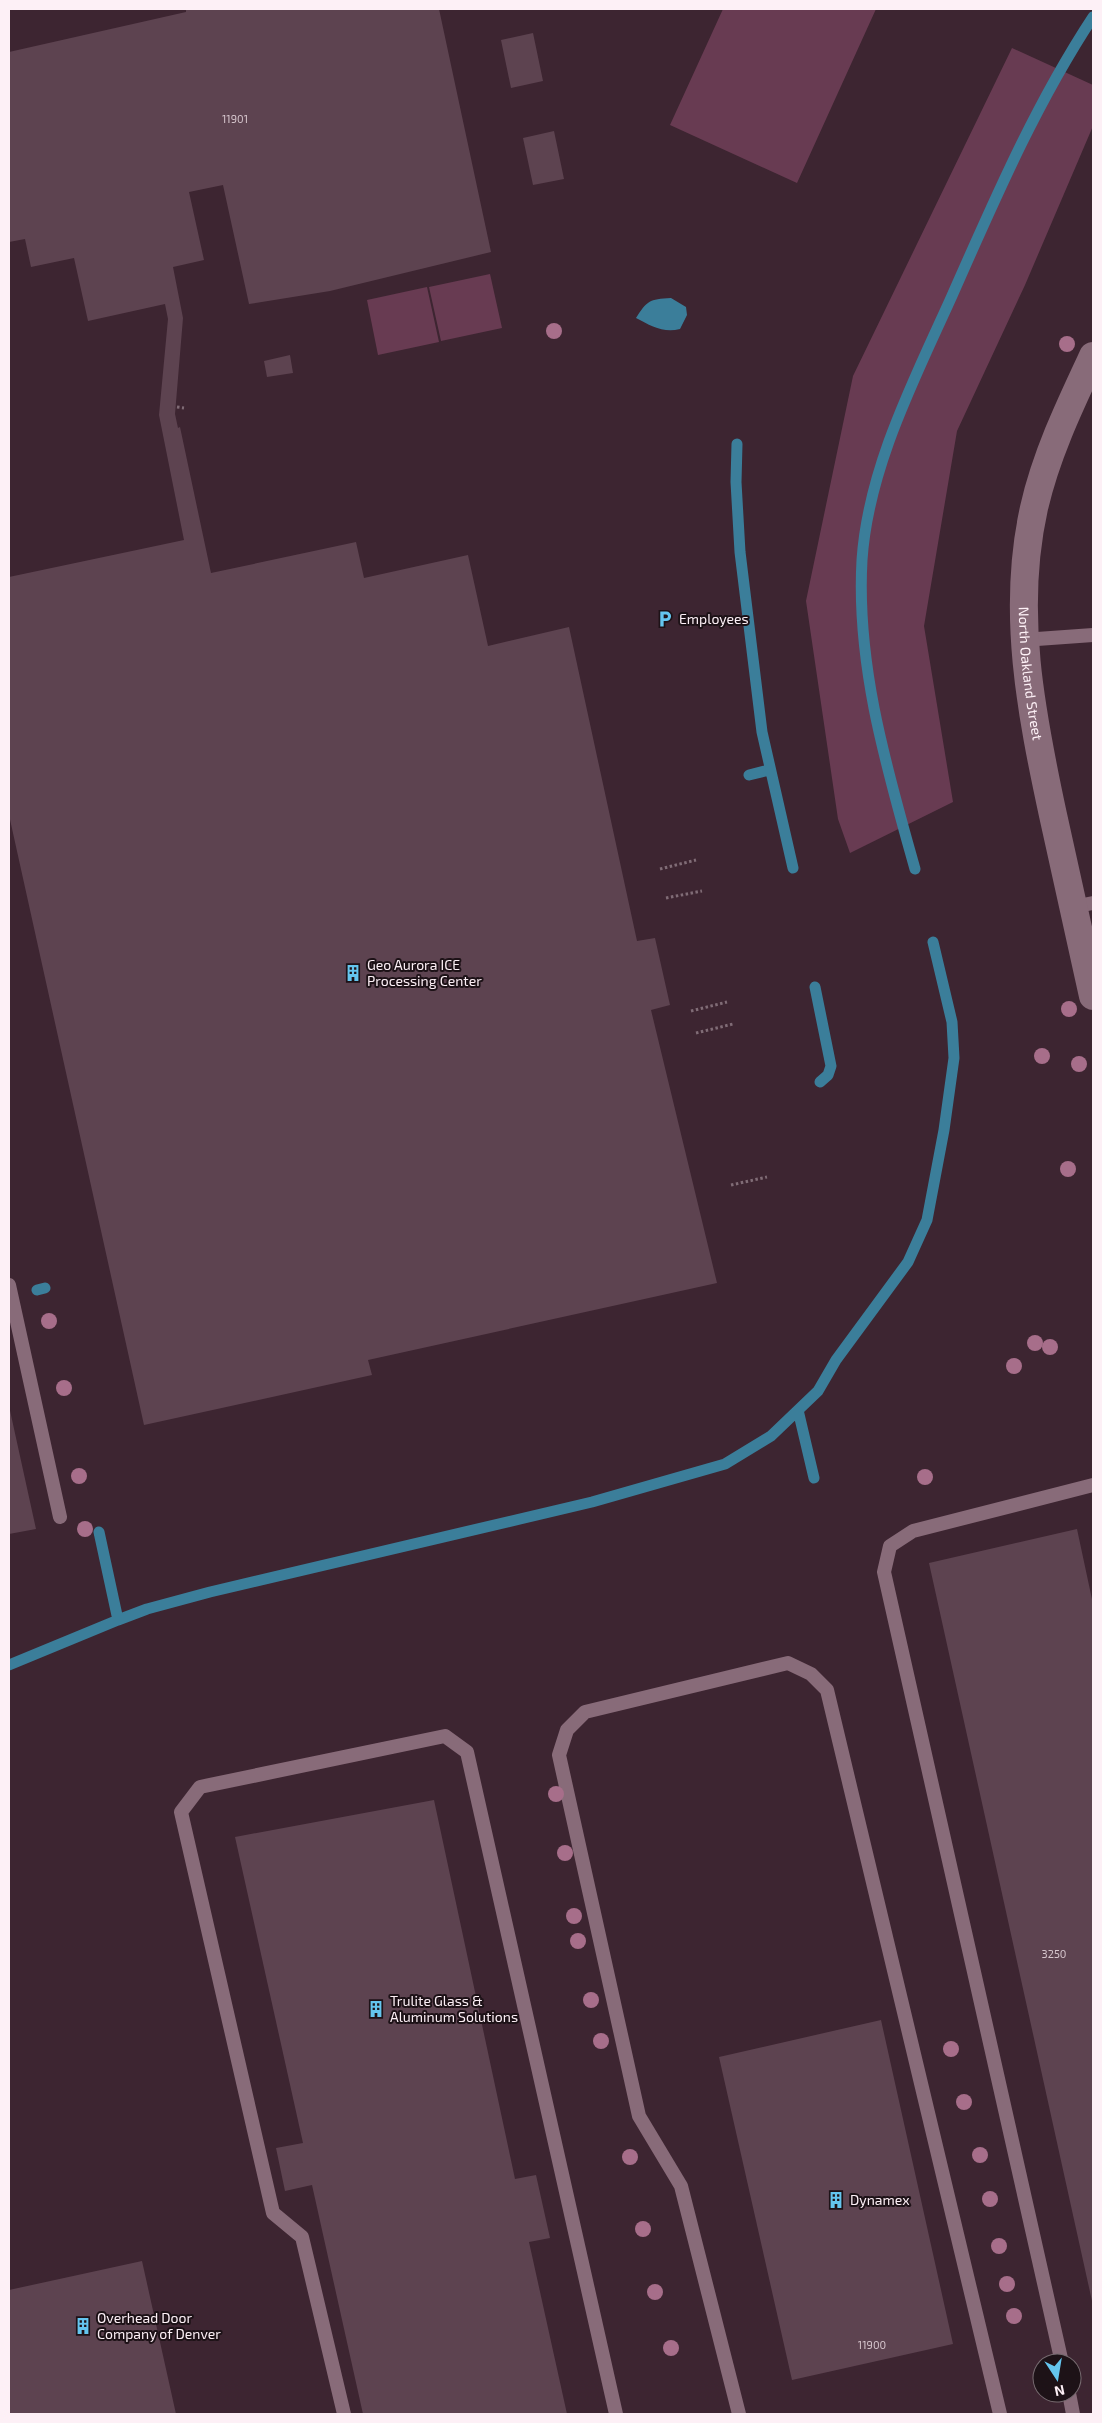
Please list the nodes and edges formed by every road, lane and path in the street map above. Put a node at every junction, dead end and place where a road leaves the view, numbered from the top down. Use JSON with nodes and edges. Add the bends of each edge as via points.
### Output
{"nodes":[{"id":1,"x":1093,"y":356,"type":"edge"},
{"id":2,"x":177,"y":406,"type":"dead end"},
{"id":3,"x":184,"y":408,"type":"dead end"},
{"id":4,"x":1093,"y":635,"type":"edge"},
{"id":5,"x":1023,"y":640,"type":"junction"},
{"id":6,"x":696,"y":860,"type":"dead end"},
{"id":7,"x":660,"y":869,"type":"dead end"},
{"id":8,"x":702,"y":890,"type":"dead end"},
{"id":9,"x":666,"y":898,"type":"dead end"},
{"id":10,"x":1083,"y":905,"type":"edge"},
{"id":11,"x":1093,"y":996,"type":"edge"},
{"id":12,"x":727,"y":1002,"type":"dead end"},
{"id":13,"x":691,"y":1011,"type":"dead end"},
{"id":14,"x":733,"y":1024,"type":"dead end"},
{"id":15,"x":696,"y":1033,"type":"dead end"},
{"id":16,"x":766,"y":1176,"type":"dead end"},
{"id":17,"x":731,"y":1185,"type":"dead end"},
{"id":18,"x":9,"y":1285,"type":"edge"},
{"id":19,"x":1093,"y":1485,"type":"edge"},
{"id":20,"x":60,"y":1517,"type":"dead end"},
{"id":21,"x":1060,"y":2353,"type":"edge"},
{"id":22,"x":344,"y":2414,"type":"edge"},
{"id":23,"x":616,"y":2414,"type":"edge"},
{"id":24,"x":739,"y":2414,"type":"edge"},
{"id":25,"x":1000,"y":2414,"type":"edge"}],
"edges":[{"from":1,"to":5,"type":"street","name":"North Oakland Street","via":[[1053,447],[1034,508],[1026,556]]},
{"from":2,"to":3,"type":"path"},
{"from":4,"to":5,"type":"lane"},
{"from":5,"to":10,"type":"street","name":"North Oakland Street","via":[[1036,730]]},
{"from":6,"to":7,"type":"path"},
{"from":8,"to":9,"type":"path"},
{"from":10,"to":11,"type":"street","name":"North Oakland Street"},
{"from":12,"to":13,"type":"path"},
{"from":14,"to":15,"type":"path"},
{"from":16,"to":17,"type":"path"},
{"from":18,"to":20,"type":"lane"},
{"from":19,"to":21,"type":"lane","via":[[913,1532],[890,1546],[884,1572]]},
{"from":22,"to":23,"type":"lane","via":[[302,2237],[273,2213],[181,1812],[200,1787],[445,1736],[467,1752]]},
{"from":24,"to":25,"type":"lane","via":[[681,2186],[639,2116],[559,1755],[567,1730],[585,1712],[788,1664],[811,1674],[827,1690]]}]}
